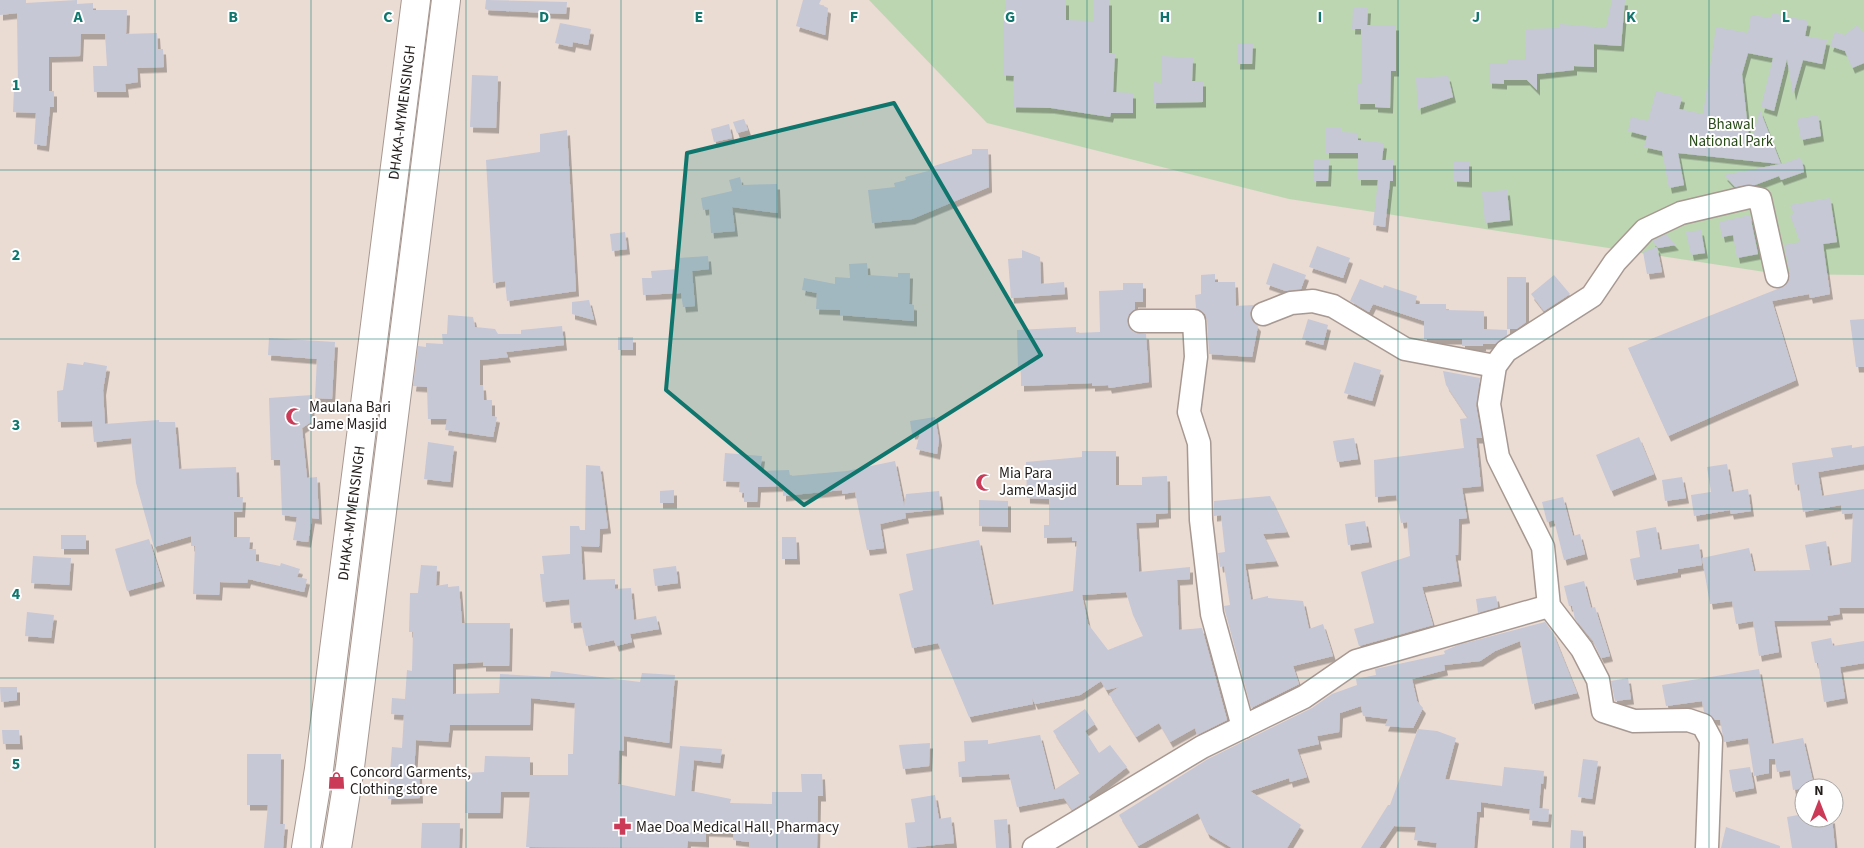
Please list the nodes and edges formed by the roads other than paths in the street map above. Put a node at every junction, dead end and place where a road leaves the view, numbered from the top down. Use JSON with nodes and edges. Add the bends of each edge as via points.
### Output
{"nodes":[{"id":1,"x":416,"y":0,"type":"edge"},
{"id":2,"x":446,"y":0,"type":"edge"},
{"id":3,"x":1777,"y":276,"type":"dead end"},
{"id":4,"x":1264,"y":314,"type":"dead end"},
{"id":5,"x":1140,"y":320,"type":"dead end"},
{"id":6,"x":1496,"y":366,"type":"junction"},
{"id":7,"x":1549,"y":606,"type":"junction"},
{"id":8,"x":1243,"y":726,"type":"junction"},
{"id":9,"x":341,"y":844,"type":"edge"},
{"id":10,"x":306,"y":848,"type":"edge"},
{"id":11,"x":1034,"y":848,"type":"edge"},
{"id":12,"x":1708,"y":848,"type":"edge"}],
"edges":[{"from":1,"to":10,"type":"highway","name":"DHAKA-MYMENSINGH","via":[[319,769]]},
{"from":2,"to":9,"type":"highway","name":"DHAKA-MYMENSINGH"},
{"from":3,"to":6,"type":"lane","via":[[1760,199],[1749,197],[1681,213],[1645,230],[1615,262],[1592,296],[1506,351]]},
{"from":4,"to":6,"type":"lane","via":[[1291,303],[1313,301],[1333,306],[1405,349]]},
{"from":5,"to":8,"type":"lane","via":[[1194,321],[1196,357],[1189,412],[1199,443],[1205,558],[1212,614]]},
{"from":6,"to":7,"type":"lane","via":[[1489,404],[1498,457],[1543,546]]},
{"from":7,"to":8,"type":"lane","via":[[1356,661],[1304,697]]},
{"from":7,"to":12,"type":"lane","via":[[1582,648],[1598,680],[1603,710],[1634,721],[1688,720],[1703,725],[1711,740]]},
{"from":8,"to":11,"type":"lane","via":[[1202,747]]}]}
